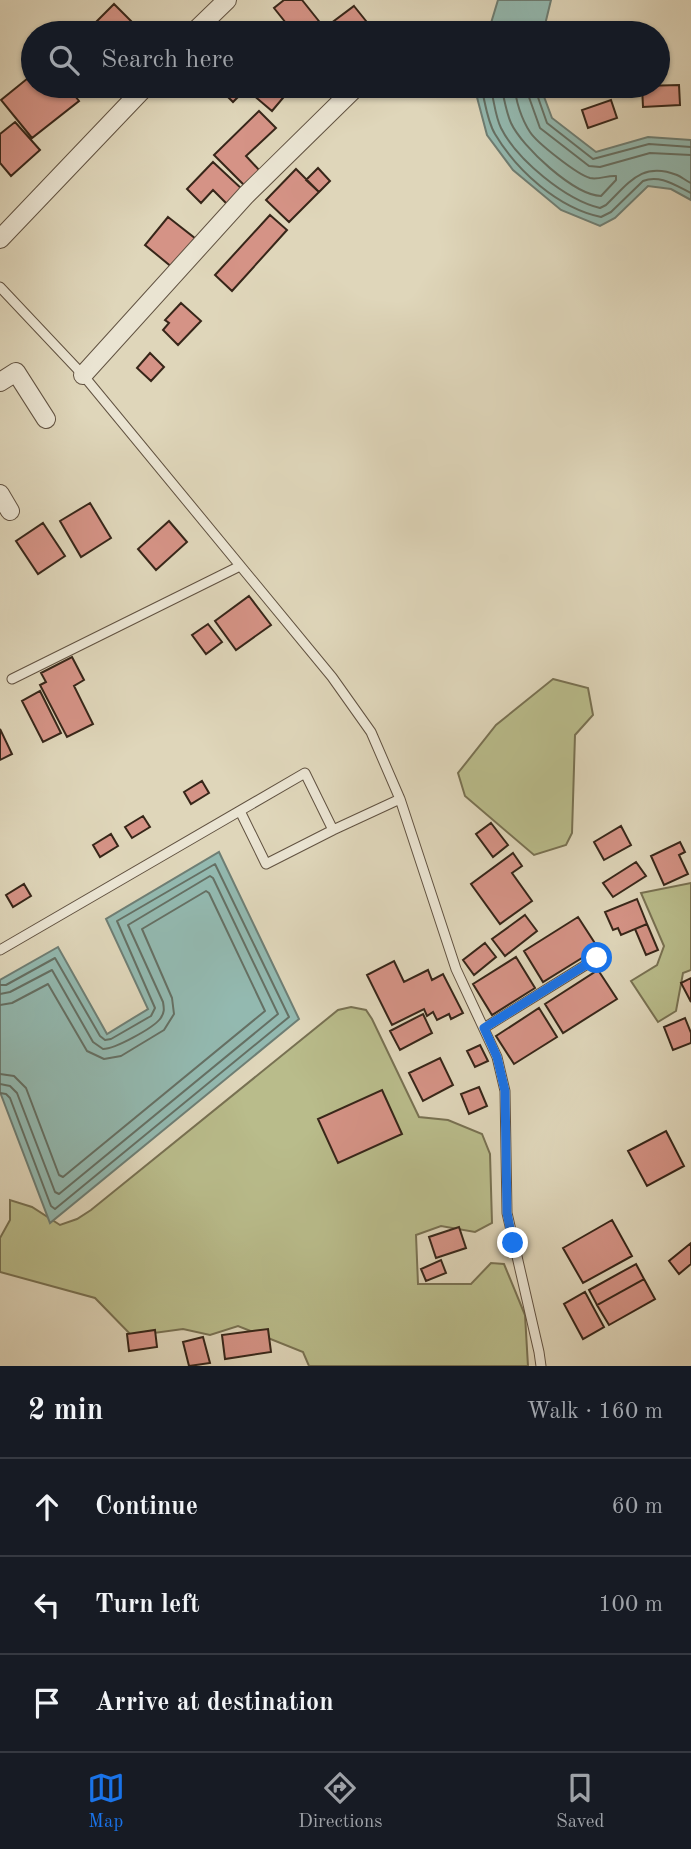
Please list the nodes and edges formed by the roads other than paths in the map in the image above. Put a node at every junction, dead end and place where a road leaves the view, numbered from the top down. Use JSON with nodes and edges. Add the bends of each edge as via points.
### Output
{"nodes":[{"id":1,"x":228,"y":0,"type":"edge"},
{"id":2,"x":206,"y":21,"type":"edge"},
{"id":3,"x":135,"y":98,"type":"edge"},
{"id":4,"x":345,"y":98,"type":"edge"},
{"id":5,"x":0,"y":239,"type":"edge"},
{"id":6,"x":0,"y":287,"type":"edge"},
{"id":7,"x":83,"y":375,"type":"junction"},
{"id":8,"x":0,"y":382,"type":"edge"},
{"id":9,"x":46,"y":419,"type":"dead end"},
{"id":10,"x":0,"y":494,"type":"edge"},
{"id":11,"x":10,"y":510,"type":"dead end"},
{"id":12,"x":240,"y":566,"type":"junction"},
{"id":13,"x":12,"y":679,"type":"dead end"},
{"id":14,"x":400,"y":799,"type":"junction"},
{"id":15,"x":240,"y":811,"type":"junction"},
{"id":16,"x":332,"y":830,"type":"junction"},
{"id":17,"x":0,"y":950,"type":"edge"},
{"id":18,"x":597,"y":958,"type":"dead end"},
{"id":19,"x":484,"y":1028,"type":"junction"},
{"id":20,"x":541,"y":1366,"type":"edge"}],
"edges":[{"from":1,"to":2,"type":"street"},
{"from":3,"to":5,"type":"street"},
{"from":4,"to":7,"type":"street","via":[[246,195]]},
{"from":6,"to":7,"type":"lane"},
{"from":7,"to":12,"type":"lane"},
{"from":8,"to":9,"type":"street","via":[[16,372]]},
{"from":10,"to":11,"type":"street"},
{"from":12,"to":13,"type":"lane"},
{"from":12,"to":14,"type":"lane","via":[[363,721]]},
{"from":14,"to":16,"type":"lane"},
{"from":14,"to":19,"type":"lane","via":[[457,969]]},
{"from":15,"to":16,"type":"lane","via":[[266,864]]},
{"from":15,"to":16,"type":"lane","via":[[305,773]]},
{"from":15,"to":17,"type":"lane"},
{"from":18,"to":19,"type":"lane"},
{"from":19,"to":20,"type":"lane","via":[[505,1091],[507,1213]]}]}
